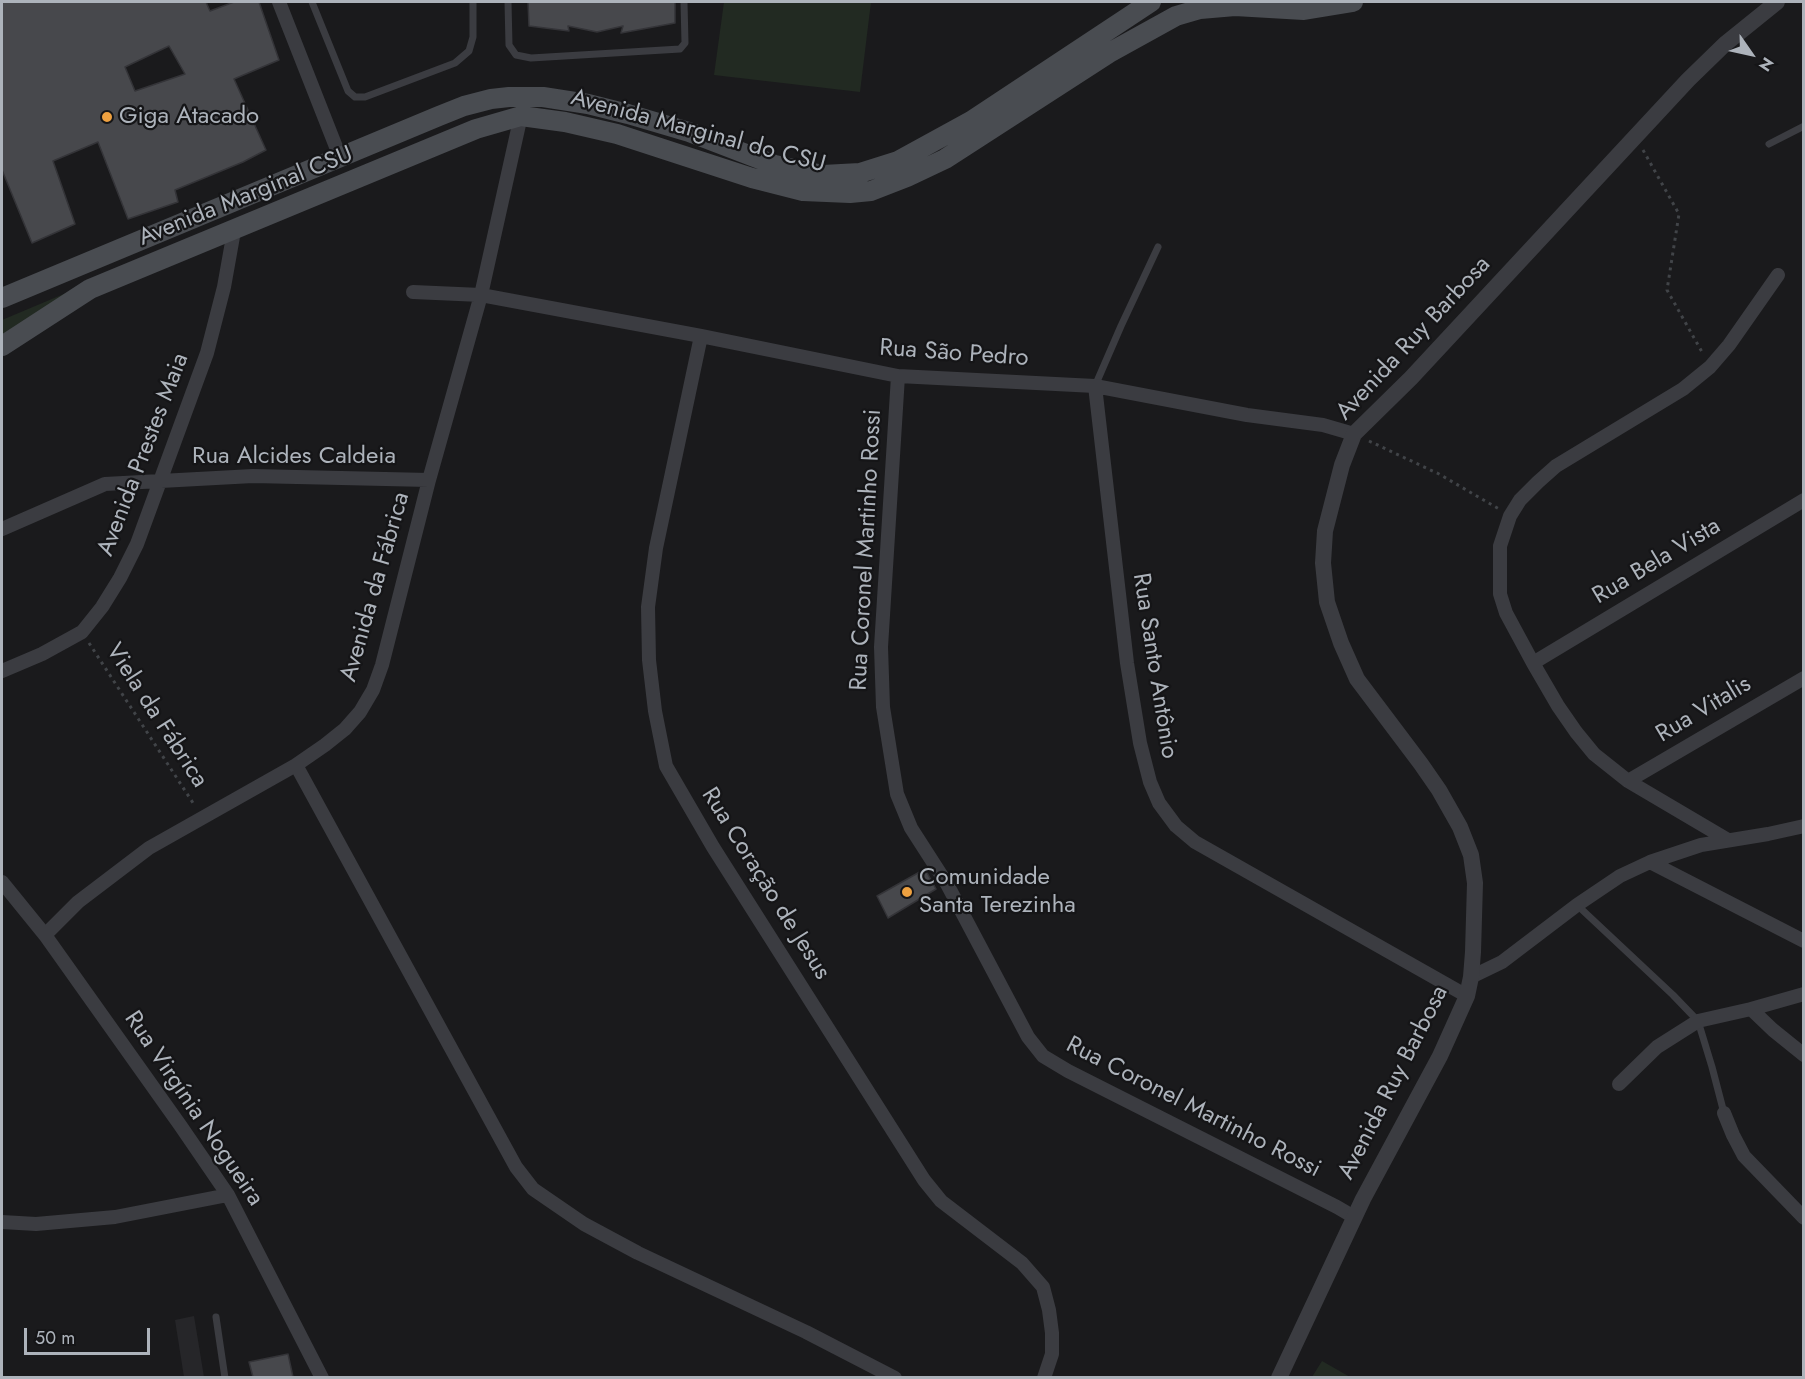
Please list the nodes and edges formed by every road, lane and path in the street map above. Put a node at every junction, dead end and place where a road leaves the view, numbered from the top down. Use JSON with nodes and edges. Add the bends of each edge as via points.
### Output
{"nodes":[{"id":1,"x":279,"y":2,"type":"edge"},
{"id":2,"x":312,"y":2,"type":"edge"},
{"id":3,"x":473,"y":2,"type":"edge"},
{"id":4,"x":508,"y":2,"type":"edge"},
{"id":5,"x":684,"y":2,"type":"edge"},
{"id":6,"x":1151,"y":2,"type":"edge"},
{"id":7,"x":1349,"y":2,"type":"edge"},
{"id":8,"x":1777,"y":2,"type":"edge"},
{"id":9,"x":523,"y":106,"type":"junction"},
{"id":10,"x":1803,"y":126,"type":"edge"},
{"id":11,"x":1635,"y":136,"type":"junction"},
{"id":12,"x":1768,"y":144,"type":"dead end"},
{"id":13,"x":340,"y":157,"type":"junction"},
{"id":14,"x":234,"y":231,"type":"junction"},
{"id":15,"x":1158,"y":247,"type":"dead end"},
{"id":16,"x":1779,"y":275,"type":"dead end"},
{"id":17,"x":413,"y":292,"type":"dead end"},
{"id":18,"x":481,"y":295,"type":"junction"},
{"id":19,"x":2,"y":298,"type":"edge"},
{"id":20,"x":701,"y":336,"type":"junction"},
{"id":21,"x":2,"y":346,"type":"edge"},
{"id":22,"x":1710,"y":367,"type":"junction"},
{"id":23,"x":898,"y":376,"type":"junction"},
{"id":24,"x":1095,"y":386,"type":"junction"},
{"id":25,"x":1354,"y":434,"type":"junction"},
{"id":26,"x":429,"y":480,"type":"junction"},
{"id":27,"x":160,"y":482,"type":"junction"},
{"id":28,"x":1803,"y":500,"type":"edge"},
{"id":29,"x":1510,"y":516,"type":"junction"},
{"id":30,"x":2,"y":529,"type":"edge"},
{"id":31,"x":82,"y":632,"type":"junction"},
{"id":32,"x":1533,"y":663,"type":"junction"},
{"id":33,"x":2,"y":671,"type":"edge"},
{"id":34,"x":1803,"y":678,"type":"edge"},
{"id":35,"x":296,"y":765,"type":"junction"},
{"id":36,"x":1628,"y":781,"type":"junction"},
{"id":37,"x":203,"y":818,"type":"junction"},
{"id":38,"x":1803,"y":825,"type":"edge"},
{"id":39,"x":1728,"y":840,"type":"junction"},
{"id":40,"x":1650,"y":862,"type":"junction"},
{"id":41,"x":2,"y":882,"type":"edge"},
{"id":42,"x":1577,"y":905,"type":"junction"},
{"id":43,"x":45,"y":935,"type":"junction"},
{"id":44,"x":1803,"y":941,"type":"edge"},
{"id":45,"x":1471,"y":977,"type":"junction"},
{"id":46,"x":1803,"y":994,"type":"edge"},
{"id":47,"x":1467,"y":996,"type":"junction"},
{"id":48,"x":1751,"y":1009,"type":"junction"},
{"id":49,"x":1698,"y":1021,"type":"junction"},
{"id":50,"x":1803,"y":1055,"type":"edge"},
{"id":51,"x":1619,"y":1084,"type":"dead end"},
{"id":52,"x":1724,"y":1113,"type":"joint"},
{"id":53,"x":228,"y":1195,"type":"junction"},
{"id":54,"x":1354,"y":1217,"type":"junction"},
{"id":55,"x":1803,"y":1218,"type":"edge"},
{"id":56,"x":2,"y":1222,"type":"edge"},
{"id":57,"x":216,"y":1317,"type":"dead end"},
{"id":58,"x":1049,"y":1376,"type":"edge"},
{"id":59,"x":225,"y":1377,"type":"edge"},
{"id":60,"x":322,"y":1377,"type":"edge"},
{"id":61,"x":895,"y":1377,"type":"edge"},
{"id":62,"x":1279,"y":1377,"type":"edge"}],
"edges":[{"from":1,"to":13,"type":"street"},
{"from":2,"to":3,"type":"lane","via":[[348,91],[355,97],[365,97],[455,63],[469,51]]},
{"from":4,"to":5,"type":"lane","via":[[511,50],[531,58],[680,49],[685,43]]},
{"from":6,"to":9,"type":"main road","name":"Avenida Marginal do CSU","via":[[971,121],[898,161],[860,173],[823,175],[775,165],[689,132],[566,99]]},
{"from":7,"to":9,"type":"main road","name":"Avenida Marginal do CSU","via":[[1304,10],[1235,6],[1176,16],[1109,53],[945,159],[871,191],[803,191],[565,122]]},
{"from":8,"to":11,"type":"street","name":"Avenida Ruy Barbosa","via":[[1725,44]]},
{"from":9,"to":13,"type":"main road","name":"Avenida Marginal CSU","via":[[491,99],[464,106]]},
{"from":9,"to":14,"type":"main road","name":"Avenida Marginal CSU"},
{"from":9,"to":18,"type":"street","name":"Avenida da Fábrica"},
{"from":10,"to":12,"type":"lane"},
{"from":11,"to":22,"type":"path","via":[[1679,214],[1667,290]]},
{"from":11,"to":25,"type":"street","name":"Avenida Ruy Barbosa"},
{"from":13,"to":19,"type":"main road","name":"Avenida Marginal CSU"},
{"from":14,"to":21,"type":"main road","name":"Avenida Marginal CSU","via":[[90,289]]},
{"from":14,"to":27,"type":"street","name":"Avenida Prestes Maia","via":[[210,342]]},
{"from":15,"to":24,"type":"lane"},
{"from":16,"to":22,"type":"street"},
{"from":17,"to":18,"type":"street","name":"Rua São Pedro"},
{"from":18,"to":20,"type":"street","name":"Rua São Pedro"},
{"from":18,"to":26,"type":"street","name":"Avenida da Fábrica"},
{"from":20,"to":23,"type":"street","name":"Rua São Pedro"},
{"from":20,"to":58,"type":"street","name":"Rua Coração de Jesus","via":[[656,548],[648,607],[649,660],[666,766],[924,1180],[941,1201],[1022,1263],[1043,1287],[1052,1333]]},
{"from":22,"to":29,"type":"street","via":[[1683,389],[1556,466],[1520,500]]},
{"from":23,"to":24,"type":"street","name":"Rua São Pedro"},
{"from":23,"to":54,"type":"street","name":"Rua Coronel Martinho Rossi","via":[[881,647],[883,707],[897,794],[911,828],[947,884],[1028,1037],[1043,1056]]},
{"from":24,"to":25,"type":"street","name":"Rua São Pedro","via":[[1323,425]]},
{"from":24,"to":47,"type":"street","name":"Rua Santo Antônio","via":[[1127,663],[1140,743],[1159,803],[1176,826],[1195,842]]},
{"from":25,"to":29,"type":"path","via":[[1439,474]]},
{"from":25,"to":45,"type":"street","name":"Avenida Ruy Barbosa","via":[[1325,531],[1327,602],[1357,679],[1439,790],[1471,855],[1475,883]]},
{"from":26,"to":27,"type":"street","name":"Rua Alcides Caldeia","via":[[253,476]]},
{"from":26,"to":35,"type":"street","name":"Avenida da Fábrica","via":[[373,690],[345,729]]},
{"from":27,"to":30,"type":"street","name":"Rua Alcides Caldeia","via":[[105,484]]},
{"from":27,"to":31,"type":"street","name":"Avenida Prestes Maia","via":[[120,578]]},
{"from":28,"to":32,"type":"street","name":"Rua Bela Vista"},
{"from":29,"to":32,"type":"street","via":[[1500,546],[1500,594]]},
{"from":31,"to":33,"type":"street","name":"Avenida Prestes Maia"},
{"from":31,"to":37,"type":"path","name":"Viela da Fábrica"},
{"from":32,"to":36,"type":"street","via":[[1558,706],[1594,754]]},
{"from":34,"to":36,"type":"street","name":"Rua Vitalis"},
{"from":35,"to":37,"type":"street","name":"Avenida da Fábrica"},
{"from":35,"to":61,"type":"street","via":[[511,1157],[533,1189],[584,1224],[639,1253]]},
{"from":36,"to":39,"type":"street"},
{"from":37,"to":43,"type":"street","name":"Avenida da Fábrica","via":[[120,868]]},
{"from":38,"to":39,"type":"street"},
{"from":39,"to":40,"type":"street"},
{"from":40,"to":42,"type":"street","via":[[1620,876]]},
{"from":40,"to":44,"type":"street"},
{"from":41,"to":43,"type":"street","name":"Rua Virgínia Nogueira"},
{"from":42,"to":45,"type":"street","via":[[1502,962]]},
{"from":42,"to":49,"type":"lane"},
{"from":43,"to":53,"type":"street","name":"Rua Virgínia Nogueira"},
{"from":45,"to":47,"type":"street","name":"Avenida Ruy Barbosa"},
{"from":46,"to":48,"type":"street"},
{"from":47,"to":54,"type":"street","name":"Avenida Ruy Barbosa","via":[[1440,1056]]},
{"from":48,"to":49,"type":"street"},
{"from":48,"to":50,"type":"street"},
{"from":49,"to":51,"type":"street","via":[[1656,1047]]},
{"from":49,"to":52,"type":"lane"},
{"from":52,"to":55,"type":"street","via":[[1744,1156]]},
{"from":53,"to":56,"type":"street","via":[[116,1217],[36,1224]]},
{"from":53,"to":60,"type":"street","name":"Rua Virgínia Nogueira"},
{"from":54,"to":62,"type":"street","name":"Avenida Ruy Barbosa"},
{"from":57,"to":59,"type":"lane"}]}
